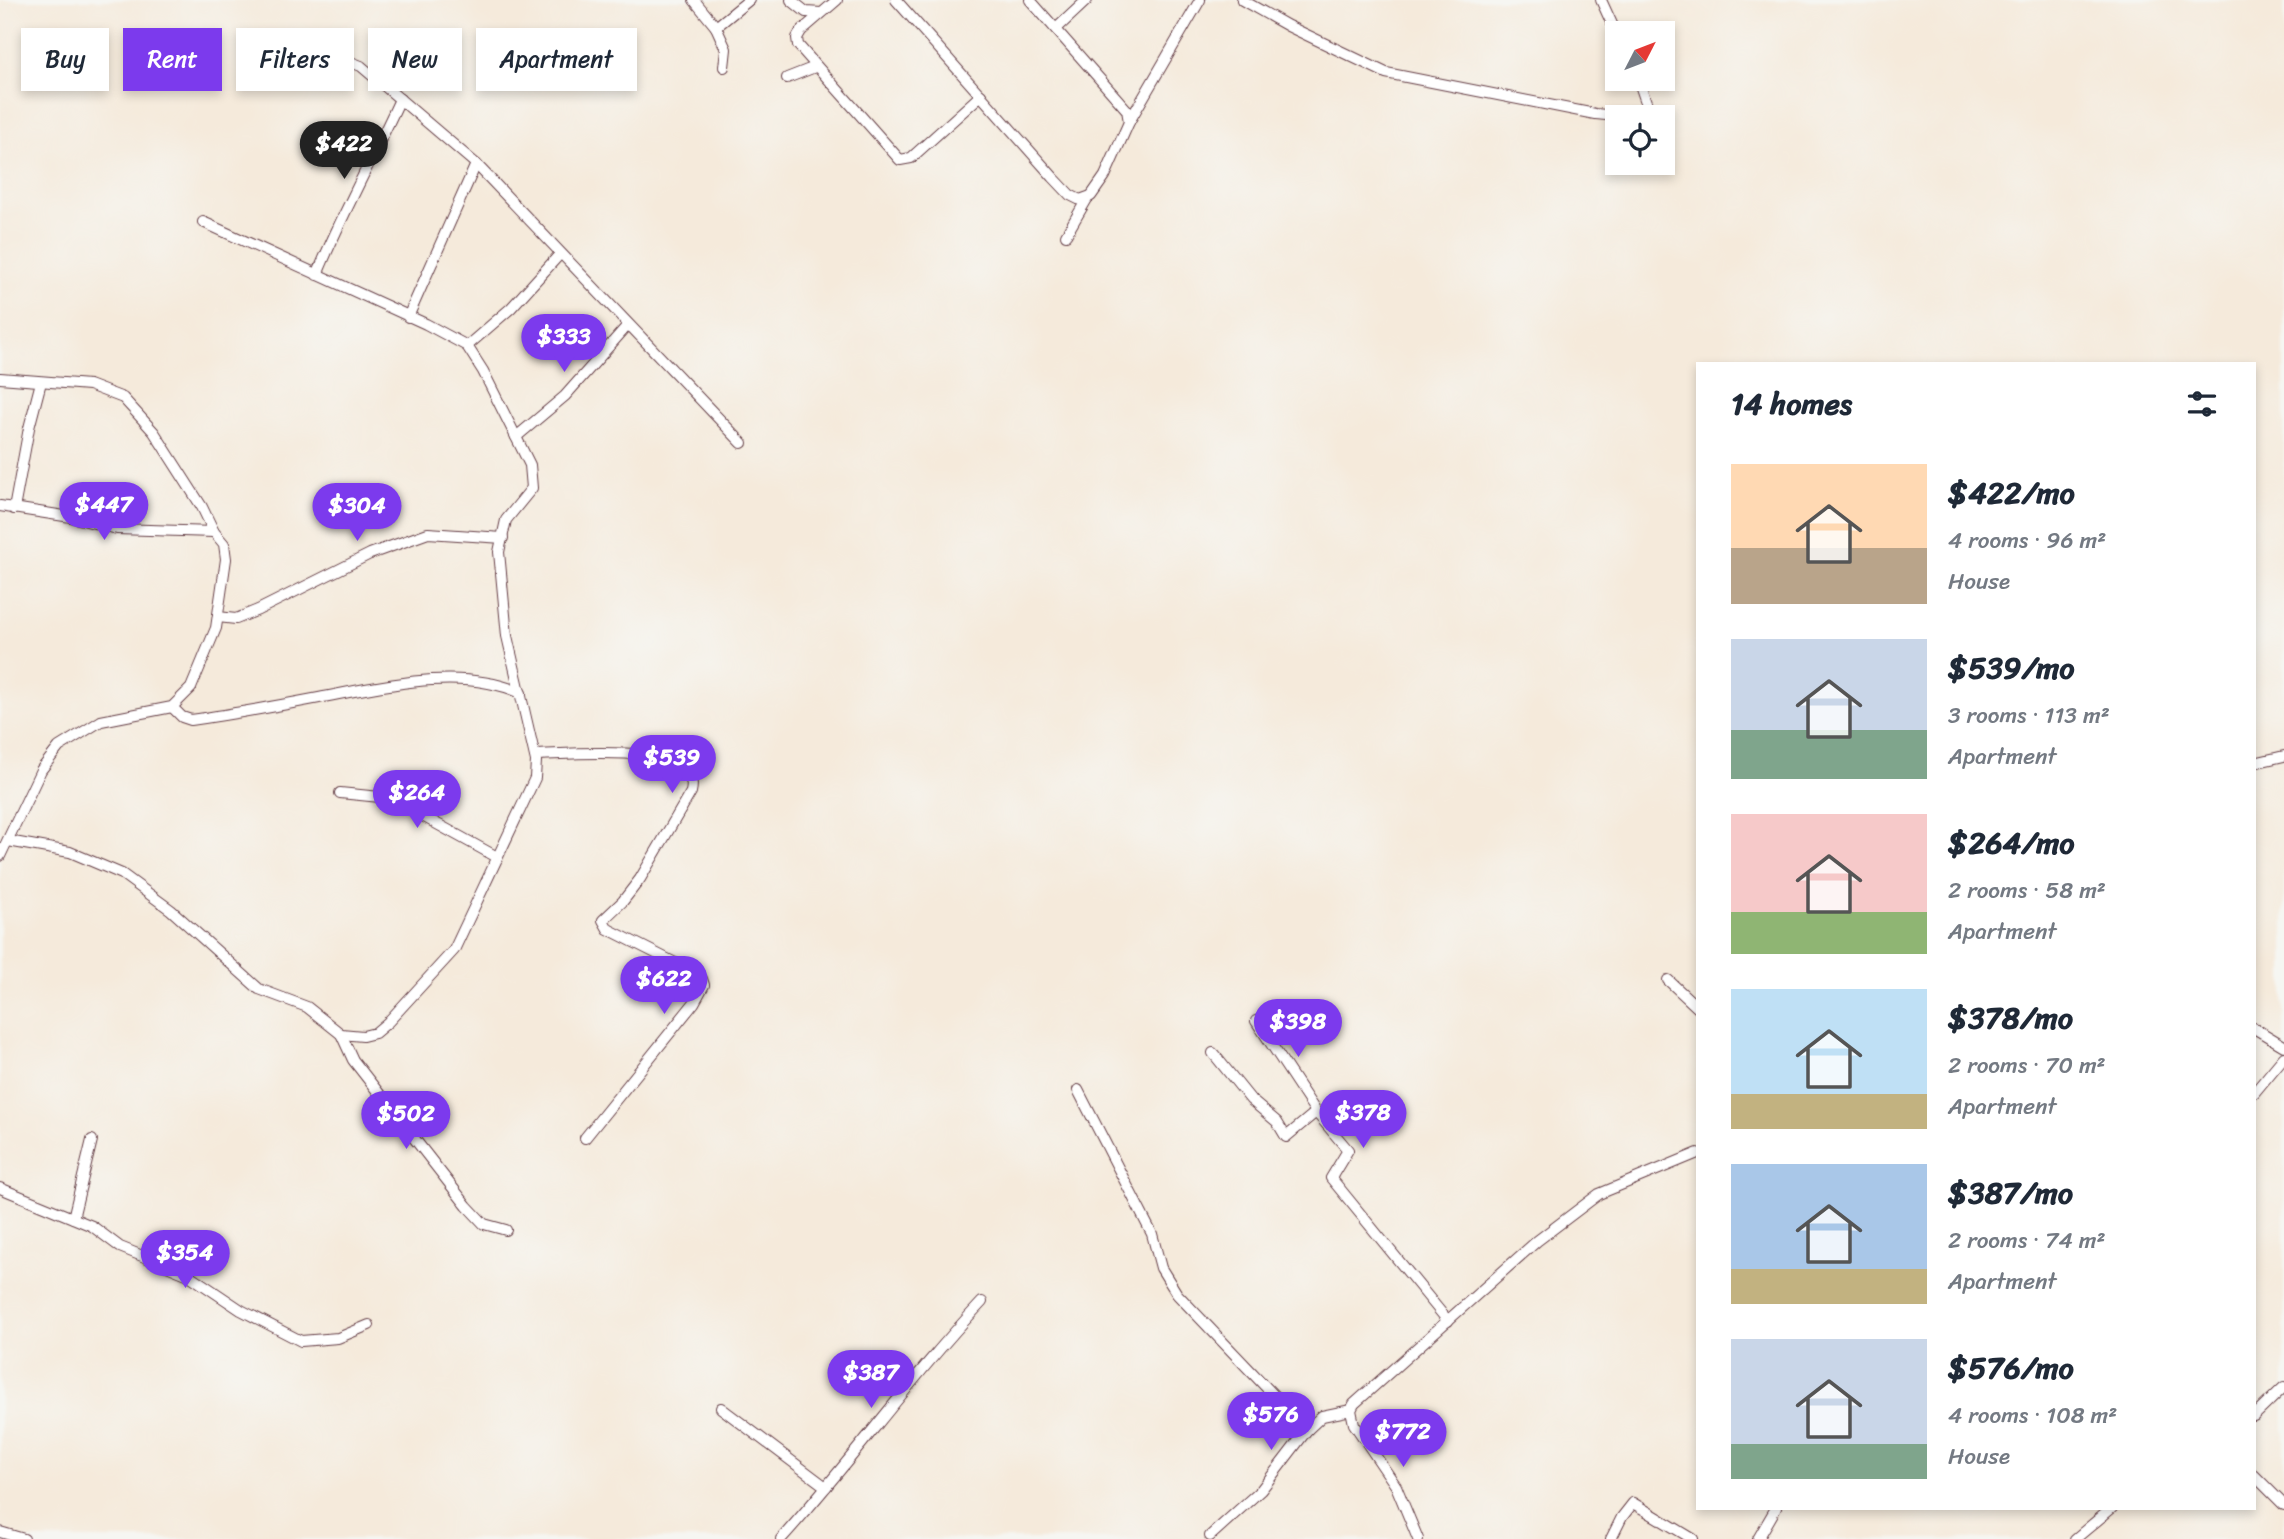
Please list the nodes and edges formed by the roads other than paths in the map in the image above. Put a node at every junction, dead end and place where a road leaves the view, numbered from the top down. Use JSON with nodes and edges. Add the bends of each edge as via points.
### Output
{"nodes":[{"id":1,"x":694,"y":0,"type":"edge"},
{"id":2,"x":750,"y":0,"type":"edge"},
{"id":3,"x":791,"y":0,"type":"edge"},
{"id":4,"x":837,"y":0,"type":"edge"},
{"id":5,"x":896,"y":0,"type":"edge"},
{"id":6,"x":1030,"y":0,"type":"edge"},
{"id":7,"x":1087,"y":0,"type":"edge"},
{"id":8,"x":1200,"y":0,"type":"edge"},
{"id":9,"x":1242,"y":0,"type":"edge"},
{"id":10,"x":1601,"y":0,"type":"edge"},
{"id":11,"x":821,"y":13,"type":"junction"},
{"id":12,"x":1611,"y":21,"type":"edge"},
{"id":13,"x":716,"y":27,"type":"junction"},
{"id":14,"x":1056,"y":29,"type":"junction"},
{"id":15,"x":354,"y":63,"type":"edge"},
{"id":16,"x":724,"y":67,"type":"dead end"},
{"id":17,"x":815,"y":67,"type":"junction"},
{"id":18,"x":787,"y":78,"type":"dead end"},
{"id":19,"x":1642,"y":91,"type":"edge"},
{"id":20,"x":981,"y":95,"type":"junction"},
{"id":21,"x":400,"y":99,"type":"junction"},
{"id":22,"x":1129,"y":122,"type":"junction"},
{"id":23,"x":476,"y":164,"type":"junction"},
{"id":24,"x":1087,"y":199,"type":"junction"},
{"id":25,"x":203,"y":222,"type":"dead end"},
{"id":26,"x":1066,"y":235,"type":"dead end"},
{"id":27,"x":560,"y":254,"type":"junction"},
{"id":28,"x":317,"y":275,"type":"junction"},
{"id":29,"x":408,"y":317,"type":"junction"},
{"id":30,"x":626,"y":326,"type":"junction"},
{"id":31,"x":467,"y":346,"type":"junction"},
{"id":32,"x":0,"y":378,"type":"edge"},
{"id":33,"x":41,"y":382,"type":"junction"},
{"id":34,"x":516,"y":437,"type":"junction"},
{"id":35,"x":742,"y":443,"type":"dead end"},
{"id":36,"x":0,"y":506,"type":"edge"},
{"id":37,"x":14,"y":509,"type":"junction"},
{"id":38,"x":214,"y":532,"type":"junction"},
{"id":39,"x":503,"y":538,"type":"junction"},
{"id":40,"x":218,"y":617,"type":"junction"},
{"id":41,"x":521,"y":693,"type":"junction"},
{"id":42,"x":172,"y":707,"type":"junction"},
{"id":43,"x":535,"y":755,"type":"junction"},
{"id":44,"x":2284,"y":757,"type":"edge"},
{"id":45,"x":2256,"y":764,"type":"edge"},
{"id":46,"x":340,"y":793,"type":"dead end"},
{"id":47,"x":8,"y":841,"type":"junction"},
{"id":48,"x":0,"y":856,"type":"edge"},
{"id":49,"x":497,"y":857,"type":"junction"},
{"id":50,"x":1668,"y":980,"type":"dead end"},
{"id":51,"x":1696,"y":1006,"type":"edge"},
{"id":52,"x":1256,"y":1021,"type":"dead end"},
{"id":53,"x":2256,"y":1029,"type":"edge"},
{"id":54,"x":341,"y":1034,"type":"junction"},
{"id":55,"x":2284,"y":1046,"type":"edge"},
{"id":56,"x":1213,"y":1052,"type":"dead end"},
{"id":57,"x":2284,"y":1057,"type":"edge"},
{"id":58,"x":1078,"y":1090,"type":"dead end"},
{"id":59,"x":2256,"y":1091,"type":"edge"},
{"id":60,"x":1316,"y":1112,"type":"junction"},
{"id":61,"x":585,"y":1138,"type":"dead end"},
{"id":62,"x":92,"y":1140,"type":"dead end"},
{"id":63,"x":1696,"y":1154,"type":"edge"},
{"id":64,"x":0,"y":1188,"type":"edge"},
{"id":65,"x":73,"y":1218,"type":"junction"},
{"id":66,"x":506,"y":1230,"type":"dead end"},
{"id":67,"x":982,"y":1301,"type":"dead end"},
{"id":68,"x":1448,"y":1321,"type":"junction"},
{"id":69,"x":369,"y":1325,"type":"dead end"},
{"id":70,"x":2284,"y":1387,"type":"edge"},
{"id":71,"x":722,"y":1408,"type":"dead end"},
{"id":72,"x":1351,"y":1410,"type":"junction"},
{"id":73,"x":2256,"y":1414,"type":"edge"},
{"id":74,"x":1307,"y":1430,"type":"junction"},
{"id":75,"x":2256,"y":1477,"type":"edge"},
{"id":76,"x":826,"y":1487,"type":"junction"},
{"id":77,"x":2284,"y":1504,"type":"edge"},
{"id":78,"x":1775,"y":1510,"type":"edge"},
{"id":79,"x":2110,"y":1510,"type":"edge"},
{"id":80,"x":0,"y":1532,"type":"edge"},
{"id":81,"x":1210,"y":1536,"type":"dead end"},
{"id":82,"x":24,"y":1539,"type":"edge"},
{"id":83,"x":781,"y":1539,"type":"edge"},
{"id":84,"x":1419,"y":1539,"type":"edge"},
{"id":85,"x":1611,"y":1539,"type":"edge"},
{"id":86,"x":1693,"y":1539,"type":"edge"},
{"id":87,"x":1758,"y":1539,"type":"edge"},
{"id":88,"x":2075,"y":1539,"type":"edge"}],
"edges":[{"from":1,"to":13,"type":"street"},
{"from":2,"to":13,"type":"street"},
{"from":3,"to":11,"type":"street","via":[[806,12]]},
{"from":4,"to":11,"type":"street"},
{"from":5,"to":20,"type":"street"},
{"from":6,"to":14,"type":"street"},
{"from":7,"to":14,"type":"street"},
{"from":8,"to":22,"type":"street"},
{"from":9,"to":19,"type":"street","via":[[1386,73],[1595,114],[1640,112],[1647,105]]},
{"from":10,"to":12,"type":"street"},
{"from":11,"to":17,"type":"street","via":[[797,38]]},
{"from":13,"to":16,"type":"street","via":[[726,49]]},
{"from":14,"to":22,"type":"street","via":[[1127,110]]},
{"from":15,"to":21,"type":"street"},
{"from":17,"to":18,"type":"street"},
{"from":17,"to":20,"type":"street","via":[[904,161]]},
{"from":20,"to":24,"type":"street","via":[[1070,195]]},
{"from":21,"to":23,"type":"street"},
{"from":21,"to":28,"type":"street"},
{"from":22,"to":24,"type":"street","via":[[1118,152]]},
{"from":23,"to":27,"type":"street"},
{"from":23,"to":29,"type":"street"},
{"from":24,"to":26,"type":"street"},
{"from":25,"to":28,"type":"street"},
{"from":27,"to":30,"type":"street"},
{"from":27,"to":31,"type":"street","via":[[511,308]]},
{"from":28,"to":29,"type":"street"},
{"from":29,"to":31,"type":"street"},
{"from":30,"to":34,"type":"street","via":[[565,396]]},
{"from":30,"to":35,"type":"street"},
{"from":31,"to":34,"type":"street"},
{"from":32,"to":33,"type":"street"},
{"from":33,"to":37,"type":"street"},
{"from":33,"to":38,"type":"street","via":[[89,385],[123,398],[153,432]]},
{"from":34,"to":39,"type":"street","via":[[530,465],[532,488],[506,520]]},
{"from":36,"to":37,"type":"street"},
{"from":37,"to":38,"type":"street","via":[[117,529]]},
{"from":38,"to":40,"type":"street","via":[[224,544],[226,559]]},
{"from":39,"to":40,"type":"street","via":[[429,533],[370,554],[236,619]]},
{"from":39,"to":41,"type":"street","via":[[499,552],[507,636]]},
{"from":40,"to":42,"type":"street","via":[[196,680]]},
{"from":41,"to":42,"type":"street","via":[[487,681],[401,683],[191,720]]},
{"from":41,"to":43,"type":"street"},
{"from":42,"to":47,"type":"street","via":[[101,721],[59,747],[41,770]]},
{"from":43,"to":49,"type":"street","via":[[535,778]]},
{"from":43,"to":61,"type":"street","via":[[635,753],[677,763],[694,782],[640,879],[603,920],[608,929],[698,975],[704,985]]},
{"from":44,"to":45,"type":"street"},
{"from":46,"to":49,"type":"street","via":[[390,798]]},
{"from":47,"to":48,"type":"street"},
{"from":47,"to":54,"type":"street","via":[[70,852],[122,874],[171,910],[260,989],[307,1007]]},
{"from":49,"to":54,"type":"street","via":[[447,959],[375,1032]]},
{"from":50,"to":51,"type":"street"},
{"from":52,"to":60,"type":"street"},
{"from":53,"to":55,"type":"street"},
{"from":54,"to":66,"type":"street","via":[[353,1060],[467,1206],[484,1224]]},
{"from":56,"to":60,"type":"street","via":[[1286,1137]]},
{"from":57,"to":59,"type":"street"},
{"from":58,"to":74,"type":"street","via":[[1152,1234],[1161,1268],[1177,1294]]},
{"from":60,"to":68,"type":"street","via":[[1348,1150],[1331,1178]]},
{"from":62,"to":65,"type":"street"},
{"from":63,"to":68,"type":"street","via":[[1599,1194],[1537,1241]]},
{"from":64,"to":65,"type":"street"},
{"from":65,"to":69,"type":"street","via":[[120,1247],[189,1275],[241,1310],[302,1341],[338,1338]]},
{"from":67,"to":76,"type":"street","via":[[930,1357]]},
{"from":68,"to":72,"type":"street","via":[[1364,1392]]},
{"from":70,"to":73,"type":"street"},
{"from":71,"to":76,"type":"street"},
{"from":72,"to":74,"type":"street","via":[[1328,1413]]},
{"from":72,"to":84,"type":"street","via":[[1354,1424],[1396,1486]]},
{"from":74,"to":81,"type":"street","via":[[1261,1490]]},
{"from":75,"to":77,"type":"street"},
{"from":76,"to":83,"type":"street"},
{"from":78,"to":87,"type":"street"},
{"from":79,"to":88,"type":"street"},
{"from":80,"to":82,"type":"street"},
{"from":85,"to":86,"type":"street","via":[[1633,1503]]}]}
